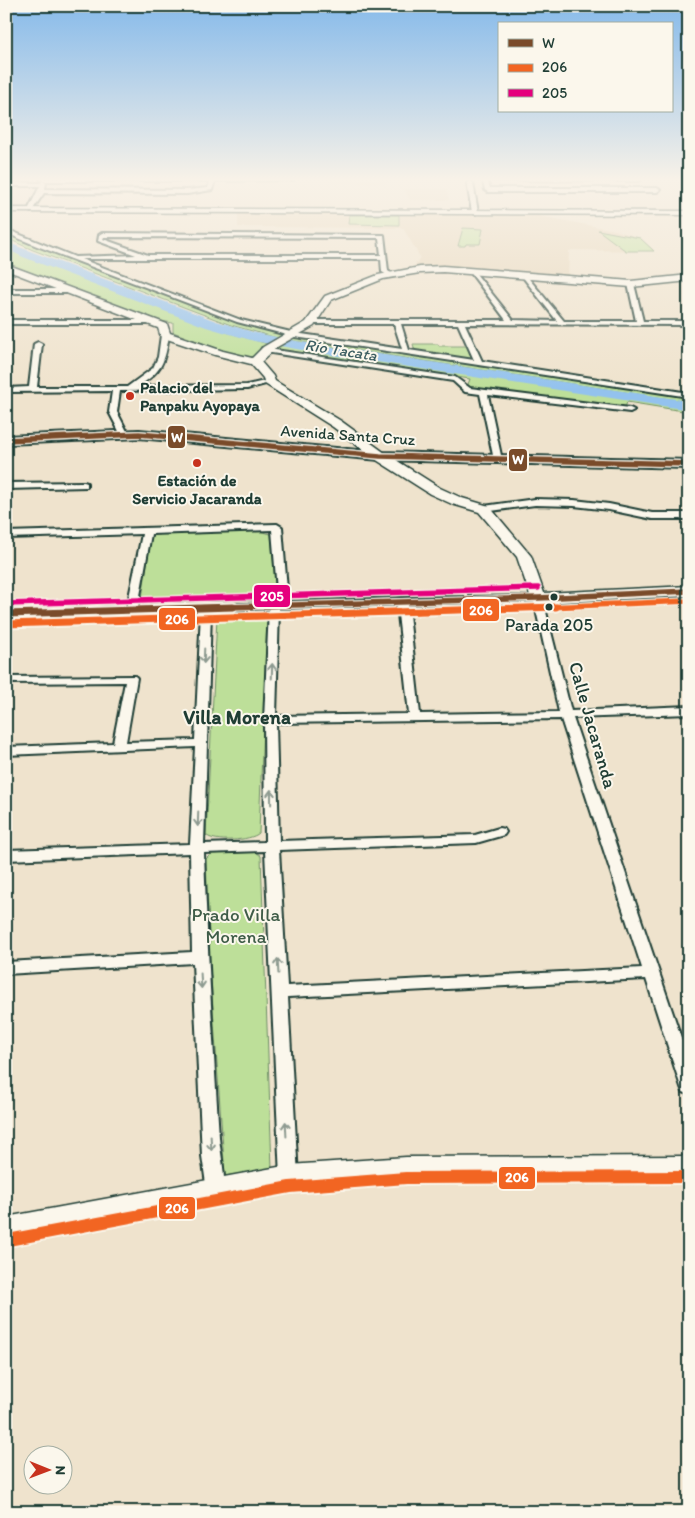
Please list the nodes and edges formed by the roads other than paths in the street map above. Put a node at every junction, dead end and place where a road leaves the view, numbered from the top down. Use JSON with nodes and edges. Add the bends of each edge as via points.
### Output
{"nodes":[{"id":1,"x":51,"y":249,"type":"edge"},
{"id":2,"x":124,"y":249,"type":"edge"},
{"id":3,"x":383,"y":249,"type":"edge"},
{"id":4,"x":249,"y":250,"type":"dead end"},
{"id":5,"x":313,"y":250,"type":"dead end"},
{"id":6,"x":71,"y":257,"type":"junction"},
{"id":7,"x":146,"y":257,"type":"junction"},
{"id":8,"x":247,"y":257,"type":"junction"},
{"id":9,"x":312,"y":257,"type":"junction"},
{"id":10,"x":384,"y":257,"type":"junction"},
{"id":11,"x":6,"y":267,"type":"edge"},
{"id":12,"x":473,"y":272,"type":"junction"},
{"id":13,"x":391,"y":275,"type":"junction"},
{"id":14,"x":525,"y":276,"type":"junction"},
{"id":15,"x":689,"y":278,"type":"edge"},
{"id":16,"x":630,"y":284,"type":"junction"},
{"id":17,"x":6,"y":291,"type":"edge"},
{"id":18,"x":71,"y":291,"type":"junction"},
{"id":19,"x":6,"y":322,"type":"edge"},
{"id":20,"x":148,"y":322,"type":"junction"},
{"id":21,"x":312,"y":322,"type":"junction"},
{"id":22,"x":397,"y":322,"type":"junction"},
{"id":23,"x":460,"y":322,"type":"junction"},
{"id":24,"x":511,"y":322,"type":"junction"},
{"id":25,"x":562,"y":322,"type":"junction"},
{"id":26,"x":640,"y":323,"type":"junction"},
{"id":27,"x":689,"y":323,"type":"edge"},
{"id":28,"x":165,"y":335,"type":"junction"},
{"id":29,"x":294,"y":335,"type":"junction"},
{"id":30,"x":38,"y":344,"type":"dead end"},
{"id":31,"x":266,"y":350,"type":"junction"},
{"id":32,"x":406,"y":352,"type":"junction"},
{"id":33,"x":255,"y":362,"type":"junction"},
{"id":34,"x":479,"y":363,"type":"junction"},
{"id":35,"x":269,"y":382,"type":"junction"},
{"id":36,"x":6,"y":390,"type":"edge"},
{"id":37,"x":33,"y":390,"type":"junction"},
{"id":38,"x":116,"y":390,"type":"junction"},
{"id":39,"x":127,"y":390,"type":"junction"},
{"id":40,"x":483,"y":392,"type":"junction"},
{"id":41,"x":689,"y":395,"type":"edge"},
{"id":42,"x":630,"y":410,"type":"dead end"},
{"id":43,"x":125,"y":435,"type":"junction"},
{"id":44,"x":6,"y":440,"type":"edge"},
{"id":45,"x":380,"y":456,"type":"junction"},
{"id":46,"x":498,"y":460,"type":"junction"},
{"id":47,"x":689,"y":464,"type":"edge"},
{"id":48,"x":84,"y":485,"type":"dead end"},
{"id":49,"x":6,"y":486,"type":"edge"},
{"id":50,"x":484,"y":509,"type":"junction"},
{"id":51,"x":689,"y":516,"type":"edge"},
{"id":52,"x":147,"y":531,"type":"junction"},
{"id":53,"x":6,"y":535,"type":"edge"},
{"id":54,"x":689,"y":591,"type":"edge"},
{"id":55,"x":538,"y":598,"type":"junction"},
{"id":56,"x":402,"y":601,"type":"junction"},
{"id":57,"x":278,"y":605,"type":"junction"},
{"id":58,"x":206,"y":608,"type":"junction"},
{"id":59,"x":132,"y":610,"type":"junction"},
{"id":60,"x":6,"y":614,"type":"edge"},
{"id":61,"x":6,"y":680,"type":"edge"},
{"id":62,"x":689,"y":710,"type":"edge"},
{"id":63,"x":566,"y":715,"type":"junction"},
{"id":64,"x":415,"y":718,"type":"junction"},
{"id":65,"x":270,"y":720,"type":"junction"},
{"id":66,"x":200,"y":744,"type":"junction"},
{"id":67,"x":120,"y":746,"type":"junction"},
{"id":68,"x":6,"y":751,"type":"edge"},
{"id":69,"x":499,"y":832,"type":"dead end"},
{"id":70,"x":272,"y":846,"type":"junction"},
{"id":71,"x":197,"y":849,"type":"junction"},
{"id":72,"x":6,"y":855,"type":"edge"},
{"id":73,"x":200,"y":957,"type":"junction"},
{"id":74,"x":6,"y":968,"type":"edge"},
{"id":75,"x":650,"y":973,"type":"junction"},
{"id":76,"x":279,"y":992,"type":"junction"},
{"id":77,"x":689,"y":1087,"type":"edge"},
{"id":78,"x":689,"y":1167,"type":"edge"},
{"id":79,"x":289,"y":1177,"type":"junction"},
{"id":80,"x":216,"y":1191,"type":"junction"},
{"id":81,"x":6,"y":1230,"type":"edge"}],
"edges":[{"from":1,"to":6,"type":"street"},
{"from":2,"to":7,"type":"street"},
{"from":3,"to":10,"type":"street"},
{"from":4,"to":8,"type":"street"},
{"from":5,"to":9,"type":"street"},
{"from":6,"to":7,"type":"street"},
{"from":6,"to":29,"type":"street","via":[[239,321]]},
{"from":7,"to":8,"type":"street"},
{"from":8,"to":9,"type":"street"},
{"from":9,"to":10,"type":"street"},
{"from":10,"to":13,"type":"street","via":[[385,272]]},
{"from":11,"to":18,"type":"street"},
{"from":12,"to":13,"type":"street","via":[[443,269]]},
{"from":12,"to":14,"type":"street"},
{"from":12,"to":24,"type":"street"},
{"from":13,"to":21,"type":"street","via":[[328,298],[322,302]]},
{"from":14,"to":16,"type":"street"},
{"from":14,"to":25,"type":"street"},
{"from":15,"to":16,"type":"street"},
{"from":16,"to":26,"type":"street"},
{"from":17,"to":18,"type":"street"},
{"from":18,"to":20,"type":"street"},
{"from":19,"to":20,"type":"street"},
{"from":20,"to":28,"type":"street","via":[[163,326]]},
{"from":21,"to":22,"type":"street"},
{"from":21,"to":29,"type":"street"},
{"from":22,"to":23,"type":"street"},
{"from":22,"to":32,"type":"street"},
{"from":23,"to":24,"type":"street"},
{"from":23,"to":34,"type":"street"},
{"from":24,"to":25,"type":"street"},
{"from":25,"to":26,"type":"street"},
{"from":26,"to":27,"type":"street"},
{"from":28,"to":33,"type":"street"},
{"from":28,"to":39,"type":"street","via":[[160,367]]},
{"from":29,"to":31,"type":"street"},
{"from":29,"to":32,"type":"street"},
{"from":30,"to":37,"type":"street"},
{"from":31,"to":33,"type":"street"},
{"from":31,"to":40,"type":"street","via":[[455,379],[468,390]]},
{"from":32,"to":34,"type":"street"},
{"from":33,"to":35,"type":"street"},
{"from":34,"to":41,"type":"street"},
{"from":35,"to":39,"type":"street","via":[[247,387]]},
{"from":35,"to":45,"type":"street","via":[[338,424]]},
{"from":36,"to":37,"type":"street"},
{"from":37,"to":38,"type":"street"},
{"from":38,"to":39,"type":"street"},
{"from":38,"to":43,"type":"street","via":[[113,412]]},
{"from":40,"to":42,"type":"street"},
{"from":40,"to":46,"type":"street"},
{"from":43,"to":44,"type":"main road","name":"Avenida Santa Cruz"},
{"from":43,"to":45,"type":"main road","name":"Avenida Santa Cruz"},
{"from":45,"to":46,"type":"main road","name":"Avenida Santa Cruz"},
{"from":45,"to":50,"type":"street","via":[[435,491]]},
{"from":46,"to":47,"type":"main road","name":"Avenida Santa Cruz"},
{"from":48,"to":49,"type":"street"},
{"from":50,"to":51,"type":"street","via":[[535,502],[574,503],[652,516]]},
{"from":50,"to":55,"type":"street","name":"Calle Jacaranda","via":[[524,556]]},
{"from":52,"to":53,"type":"street"},
{"from":52,"to":57,"type":"street","via":[[277,527]]},
{"from":52,"to":59,"type":"street"},
{"from":54,"to":55,"type":"street"},
{"from":55,"to":56,"type":"street"},
{"from":55,"to":63,"type":"street","name":"Calle Jacaranda"},
{"from":56,"to":57,"type":"street"},
{"from":56,"to":64,"type":"street"},
{"from":57,"to":58,"type":"street"},
{"from":65,"to":57,"type":"street","one_way":true},
{"from":58,"to":59,"type":"street"},
{"from":58,"to":66,"type":"street","one_way":true},
{"from":59,"to":60,"type":"street"},
{"from":61,"to":67,"type":"street","via":[[132,678]]},
{"from":62,"to":63,"type":"street"},
{"from":63,"to":64,"type":"street"},
{"from":63,"to":75,"type":"street","name":"Calle Jacaranda"},
{"from":64,"to":65,"type":"street"},
{"from":70,"to":65,"type":"street","one_way":true},
{"from":66,"to":67,"type":"street"},
{"from":66,"to":71,"type":"street","one_way":true},
{"from":67,"to":68,"type":"street"},
{"from":69,"to":70,"type":"street","via":[[476,839]]},
{"from":70,"to":71,"type":"street"},
{"from":76,"to":70,"type":"street","one_way":true},
{"from":71,"to":72,"type":"street"},
{"from":71,"to":73,"type":"street"},
{"from":73,"to":74,"type":"street"},
{"from":73,"to":80,"type":"street","one_way":true,"via":[[211,1156]]},
{"from":75,"to":76,"type":"street"},
{"from":75,"to":77,"type":"street","name":"Calle Jacaranda"},
{"from":79,"to":76,"type":"street","one_way":true},
{"from":78,"to":79,"type":"street","via":[[406,1168]]},
{"from":79,"to":80,"type":"street"},
{"from":80,"to":81,"type":"street"}]}
